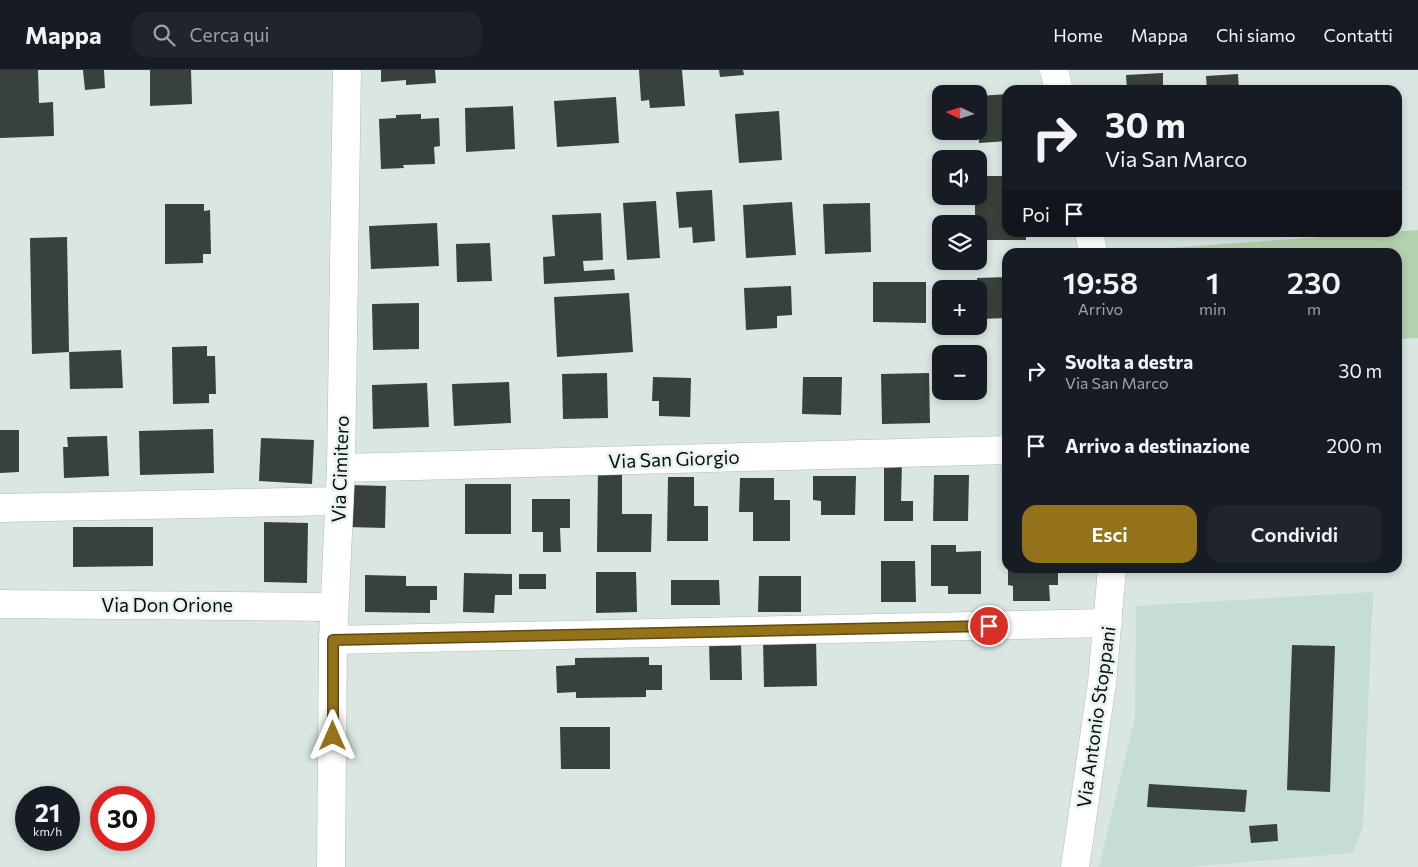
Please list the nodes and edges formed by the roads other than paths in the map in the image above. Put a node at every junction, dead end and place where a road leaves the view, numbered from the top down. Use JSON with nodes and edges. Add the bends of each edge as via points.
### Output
{"nodes":[{"id":1,"x":347,"y":70,"type":"edge"},
{"id":2,"x":1002,"y":450,"type":"edge"},
{"id":3,"x":341,"y":468,"type":"junction"},
{"id":4,"x":339,"y":501,"type":"junction"},
{"id":5,"x":0,"y":508,"type":"edge"},
{"id":6,"x":1112,"y":573,"type":"edge"},
{"id":7,"x":0,"y":604,"type":"edge"},
{"id":8,"x":334,"y":607,"type":"junction"},
{"id":9,"x":1108,"y":623,"type":"junction"},
{"id":10,"x":333,"y":640,"type":"junction"},
{"id":11,"x":331,"y":867,"type":"edge"},
{"id":12,"x":1075,"y":867,"type":"edge"}],
"edges":[{"from":1,"to":3,"type":"street","name":"Via Cimitero"},
{"from":2,"to":3,"type":"street","name":"Via San Giorgio"},
{"from":3,"to":4,"type":"street","name":"Via Cimitero"},
{"from":4,"to":5,"type":"street"},
{"from":4,"to":8,"type":"street","name":"Via Cimitero"},
{"from":6,"to":9,"type":"street","name":"Via Antonio Stoppani"},
{"from":7,"to":8,"type":"street","name":"Via Don Orione"},
{"from":8,"to":10,"type":"street","name":"Via Cimitero"},
{"from":9,"to":10,"type":"street"},
{"from":9,"to":12,"type":"street","name":"Via Antonio Stoppani"},
{"from":10,"to":11,"type":"street","name":"Via Cimitero"}]}
